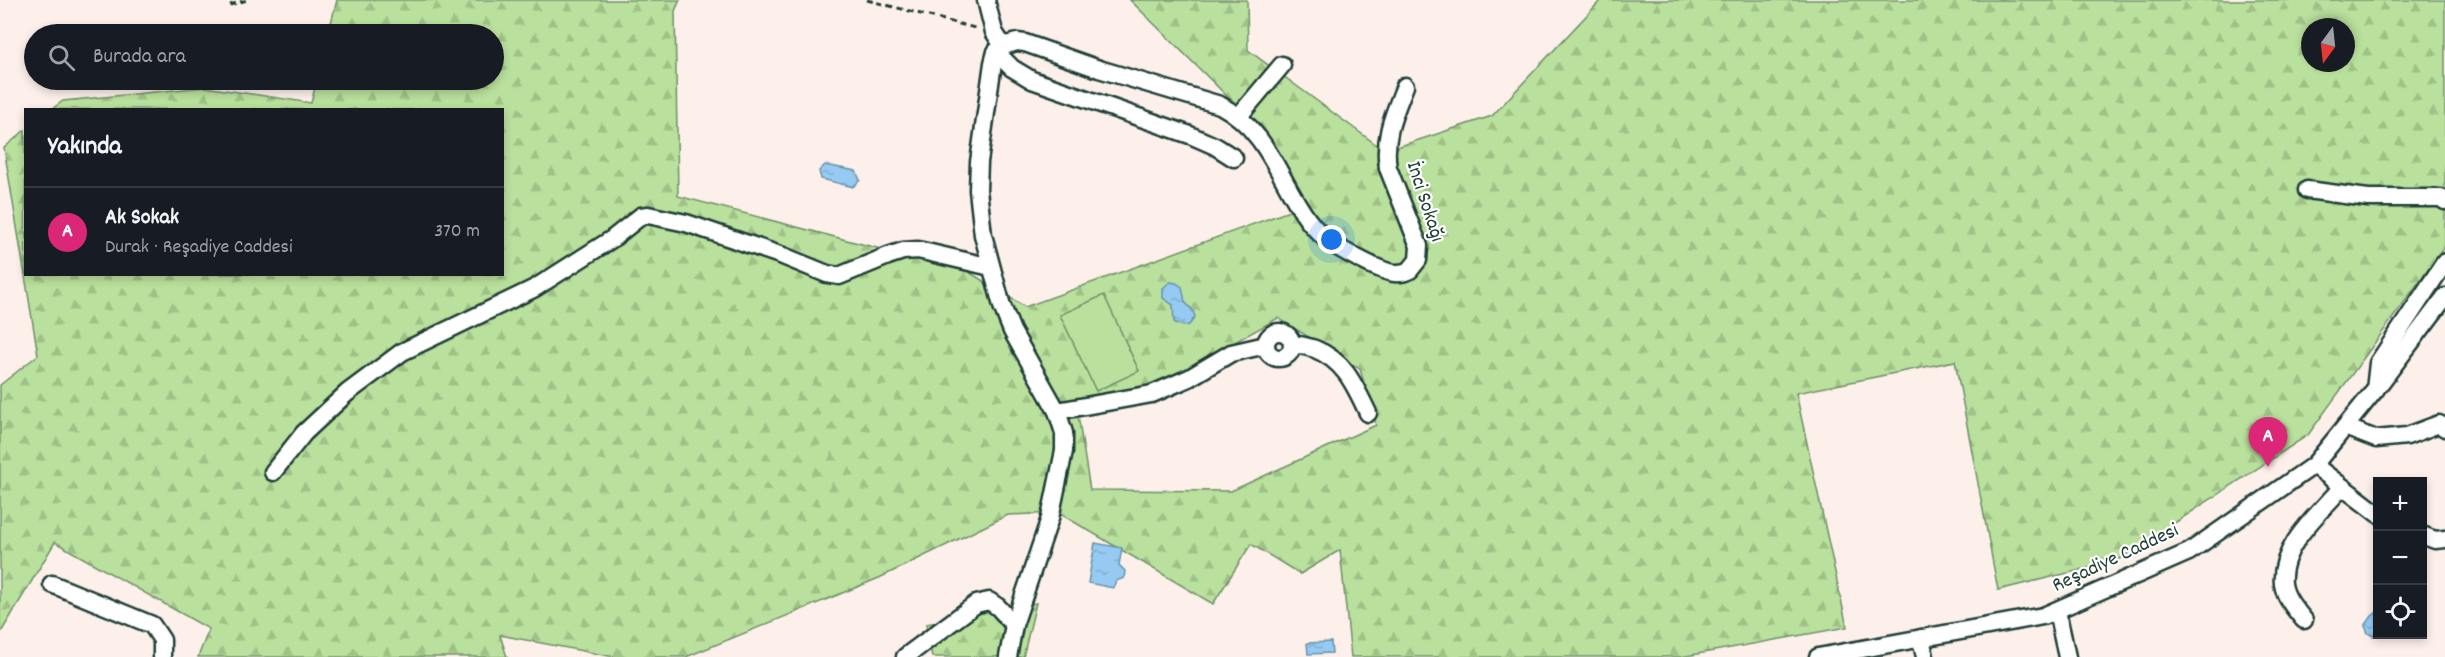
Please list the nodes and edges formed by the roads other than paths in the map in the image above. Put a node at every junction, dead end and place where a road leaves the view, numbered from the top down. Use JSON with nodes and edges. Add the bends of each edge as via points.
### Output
{"nodes":[{"id":1,"x":986,"y":0,"type":"edge"},
{"id":2,"x":998,"y":43,"type":"junction"},
{"id":3,"x":1282,"y":65,"type":"dead end"},
{"id":4,"x":1406,"y":86,"type":"dead end"},
{"id":5,"x":1239,"y":116,"type":"junction"},
{"id":6,"x":1234,"y":158,"type":"dead end"},
{"id":7,"x":2307,"y":190,"type":"dead end"},
{"id":8,"x":2445,"y":201,"type":"edge"},
{"id":9,"x":2445,"y":262,"type":"edge"},
{"id":10,"x":991,"y":267,"type":"junction"},
{"id":11,"x":2444,"y":299,"type":"edge"},
{"id":12,"x":2375,"y":390,"type":"junction"},
{"id":13,"x":1057,"y":411,"type":"junction"},
{"id":14,"x":1368,"y":413,"type":"dead end"},
{"id":15,"x":2345,"y":427,"type":"junction"},
{"id":16,"x":2445,"y":428,"type":"edge"},
{"id":17,"x":2314,"y":465,"type":"junction"},
{"id":18,"x":273,"y":472,"type":"dead end"},
{"id":19,"x":2343,"y":487,"type":"junction"},
{"id":20,"x":2373,"y":510,"type":"edge"},
{"id":21,"x":2427,"y":537,"type":"edge"},
{"id":22,"x":2445,"y":539,"type":"edge"},
{"id":23,"x":52,"y":584,"type":"dead end"},
{"id":24,"x":2057,"y":611,"type":"junction"},
{"id":25,"x":2304,"y":620,"type":"dead end"},
{"id":26,"x":1014,"y":625,"type":"junction"},
{"id":27,"x":1921,"y":638,"type":"junction"},
{"id":28,"x":162,"y":657,"type":"edge"},
{"id":29,"x":905,"y":657,"type":"edge"},
{"id":30,"x":1008,"y":657,"type":"edge"},
{"id":31,"x":1818,"y":657,"type":"edge"},
{"id":32,"x":1925,"y":657,"type":"edge"},
{"id":33,"x":2067,"y":657,"type":"edge"}],
"edges":[{"from":1,"to":2,"type":"street"},
{"from":2,"to":5,"type":"street","via":[[1025,43],[1220,105]]},
{"from":2,"to":6,"type":"street","via":[[1012,68],[1032,80],[1196,137]]},
{"from":2,"to":10,"type":"street","via":[[979,162],[980,213]]},
{"from":3,"to":5,"type":"street"},
{"from":4,"to":5,"type":"street","name":"İnci Sokağı","via":[[1389,128],[1386,156],[1419,246],[1414,266],[1404,273],[1384,271],[1335,248],[1308,221],[1274,160]]},
{"from":7,"to":8,"type":"street","via":[[2368,198]]},
{"from":9,"to":12,"type":"street","via":[[2378,363]]},
{"from":10,"to":13,"type":"street","via":[[1012,331]]},
{"from":10,"to":18,"type":"street","via":[[918,250],[888,256],[839,276],[686,223],[641,216],[535,288],[402,352],[347,393],[304,433]]},
{"from":11,"to":12,"type":"street","name":"Reşadiye Caddesi"},
{"from":12,"to":15,"type":"street","name":"Reşadiye Caddesi"},
{"from":13,"to":14,"type":"street","via":[[1152,394],[1231,353],[1266,345],[1270,336],[1279,332],[1288,336],[1293,345],[1310,347],[1334,359],[1352,380]]},
{"from":13,"to":26,"type":"street","via":[[1064,433],[1064,451],[1050,518]]},
{"from":15,"to":16,"type":"street","via":[[2376,439],[2407,436],[2439,424]]},
{"from":15,"to":17,"type":"street","name":"Reşadiye Caddesi"},
{"from":17,"to":19,"type":"street"},
{"from":17,"to":24,"type":"street","name":"Reşadiye Caddesi","via":[[2189,552]]},
{"from":19,"to":20,"type":"street"},
{"from":19,"to":25,"type":"street","via":[[2299,536],[2285,561],[2283,584],[2290,603]]},
{"from":21,"to":22,"type":"street"},
{"from":23,"to":28,"type":"street","via":[[152,625],[162,640]]},
{"from":24,"to":27,"type":"street","name":"Reşadiye Caddesi"},
{"from":24,"to":33,"type":"street"},
{"from":26,"to":29,"type":"street","via":[[989,602],[976,604]]},
{"from":26,"to":30,"type":"street"},
{"from":27,"to":31,"type":"street","name":"Reşadiye Caddesi"},
{"from":27,"to":32,"type":"street"}]}
